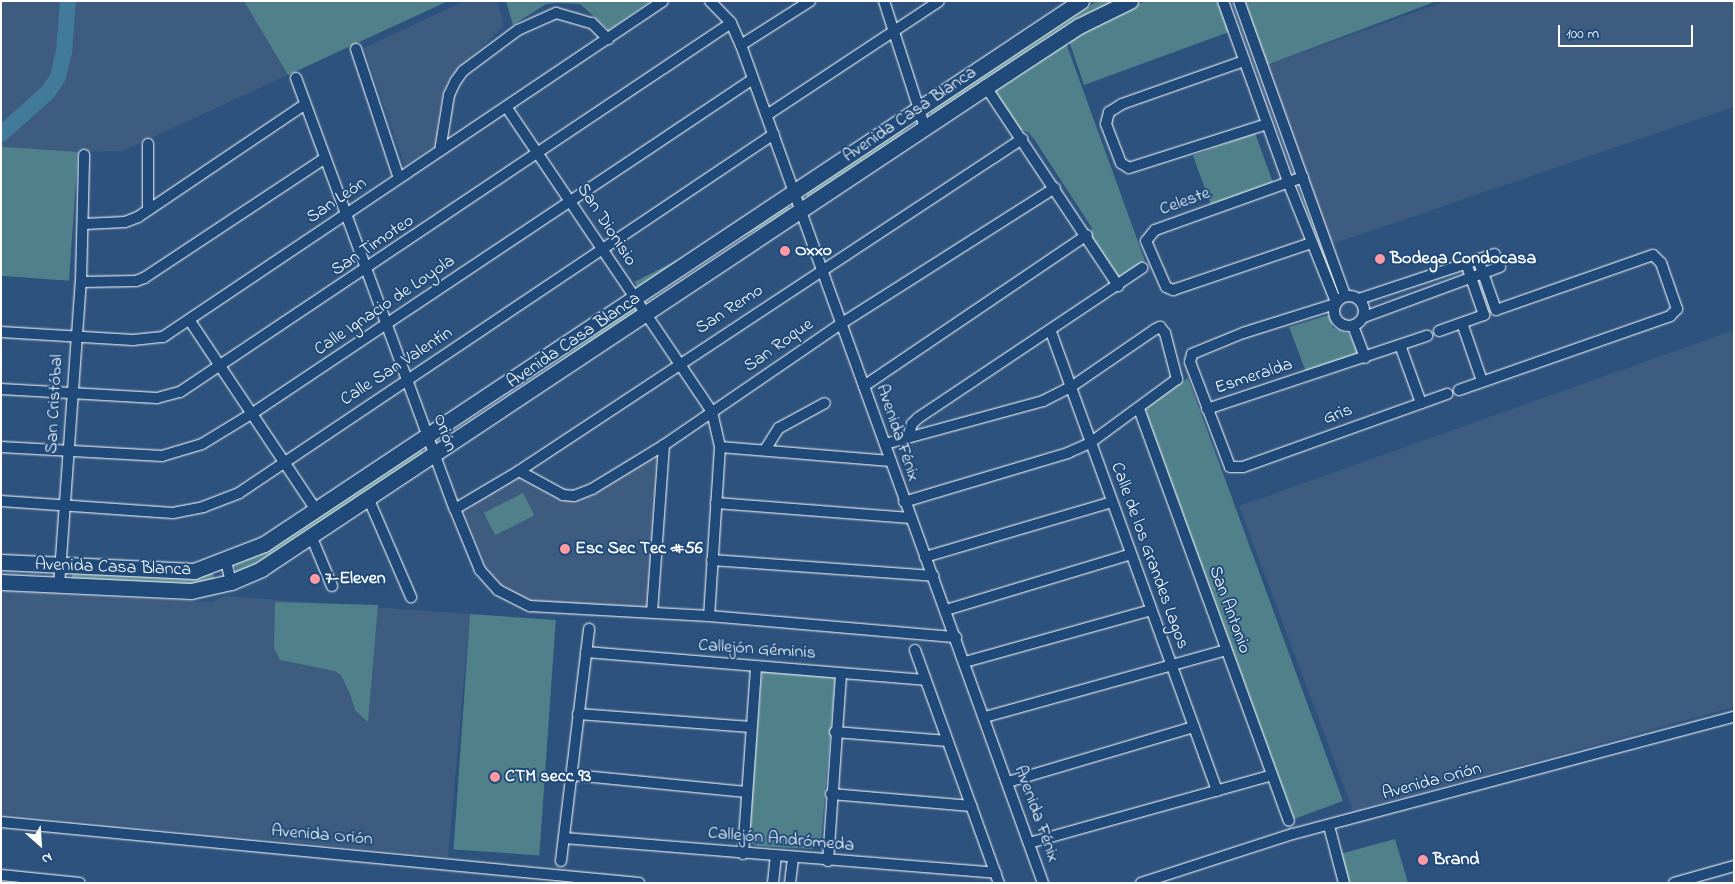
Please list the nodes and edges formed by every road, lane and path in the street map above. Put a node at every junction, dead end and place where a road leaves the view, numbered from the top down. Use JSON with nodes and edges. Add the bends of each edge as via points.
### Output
{"nodes":[{"id":1,"x":663,"y":1,"type":"edge"},
{"id":2,"x":710,"y":1,"type":"edge"},
{"id":3,"x":810,"y":1,"type":"edge"},
{"id":4,"x":884,"y":1,"type":"edge"},
{"id":5,"x":940,"y":1,"type":"edge"},
{"id":6,"x":1081,"y":1,"type":"edge"},
{"id":7,"x":1130,"y":1,"type":"edge"},
{"id":8,"x":1224,"y":1,"type":"edge"},
{"id":9,"x":1239,"y":1,"type":"edge"},
{"id":10,"x":731,"y":23,"type":"junction"},
{"id":11,"x":1249,"y":28,"type":"junction"},
{"id":12,"x":895,"y":30,"type":"junction"},
{"id":13,"x":1235,"y":33,"type":"junction"},
{"id":14,"x":608,"y":38,"type":"junction"},
{"id":15,"x":741,"y":45,"type":"junction"},
{"id":16,"x":356,"y":49,"type":"dead end"},
{"id":17,"x":1239,"y":63,"type":"junction"},
{"id":18,"x":296,"y":78,"type":"dead end"},
{"id":19,"x":753,"y":79,"type":"junction"},
{"id":20,"x":986,"y":87,"type":"junction"},
{"id":21,"x":304,"y":105,"type":"junction"},
{"id":22,"x":921,"y":106,"type":"junction"},
{"id":23,"x":508,"y":108,"type":"junction"},
{"id":24,"x":767,"y":115,"type":"junction"},
{"id":25,"x":1262,"y":126,"type":"junction"},
{"id":26,"x":926,"y":128,"type":"junction"},
{"id":27,"x":774,"y":134,"type":"junction"},
{"id":28,"x":1022,"y":139,"type":"junction"},
{"id":29,"x":148,"y":144,"type":"dead end"},
{"id":30,"x":1291,"y":144,"type":"junction"},
{"id":31,"x":1277,"y":150,"type":"junction"},
{"id":32,"x":440,"y":151,"type":"junction"},
{"id":33,"x":539,"y":153,"type":"junction"},
{"id":34,"x":84,"y":155,"type":"dead end"},
{"id":35,"x":324,"y":159,"type":"junction"},
{"id":36,"x":1303,"y":177,"type":"junction"},
{"id":37,"x":400,"y":178,"type":"junction"},
{"id":38,"x":1284,"y":184,"type":"junction"},
{"id":39,"x":1055,"y":188,"type":"junction"},
{"id":40,"x":794,"y":192,"type":"junction"},
{"id":41,"x":571,"y":202,"type":"junction"},
{"id":42,"x":802,"y":209,"type":"junction"},
{"id":43,"x":148,"y":210,"type":"junction"},
{"id":44,"x":345,"y":216,"type":"junction"},
{"id":45,"x":84,"y":224,"type":"junction"},
{"id":46,"x":1087,"y":235,"type":"junction"},
{"id":47,"x":1311,"y":243,"type":"junction"},
{"id":48,"x":603,"y":249,"type":"junction"},
{"id":49,"x":1494,"y":254,"type":"dead end"},
{"id":50,"x":1478,"y":259,"type":"junction"},
{"id":51,"x":1466,"y":263,"type":"junction"},
{"id":52,"x":1500,"y":267,"type":"dead end"},
{"id":53,"x":1142,"y":268,"type":"dead end"},
{"id":54,"x":367,"y":269,"type":"junction"},
{"id":55,"x":823,"y":269,"type":"junction"},
{"id":56,"x":1335,"y":270,"type":"junction"},
{"id":57,"x":1483,"y":273,"type":"junction"},
{"id":58,"x":1323,"y":274,"type":"junction"},
{"id":59,"x":1471,"y":278,"type":"junction"},
{"id":60,"x":81,"y":282,"type":"junction"},
{"id":61,"x":1118,"y":286,"type":"junction"},
{"id":62,"x":1346,"y":296,"type":"junction"},
{"id":63,"x":634,"y":298,"type":"junction"},
{"id":64,"x":1359,"y":299,"type":"junction"},
{"id":65,"x":1336,"y":303,"type":"junction"},
{"id":66,"x":645,"y":316,"type":"junction"},
{"id":67,"x":1364,"y":317,"type":"junction"},
{"id":68,"x":190,"y":320,"type":"junction"},
{"id":69,"x":842,"y":323,"type":"junction"},
{"id":70,"x":387,"y":324,"type":"junction"},
{"id":71,"x":1462,"y":324,"type":"junction"},
{"id":72,"x":1353,"y":326,"type":"junction"},
{"id":73,"x":1439,"y":331,"type":"dead end"},
{"id":74,"x":1,"y":332,"type":"edge"},
{"id":75,"x":1051,"y":332,"type":"junction"},
{"id":76,"x":74,"y":336,"type":"junction"},
{"id":77,"x":1426,"y":336,"type":"dead end"},
{"id":78,"x":1400,"y":345,"type":"junction"},
{"id":79,"x":1365,"y":358,"type":"junction"},
{"id":80,"x":681,"y":361,"type":"junction"},
{"id":81,"x":222,"y":366,"type":"junction"},
{"id":82,"x":408,"y":381,"type":"junction"},
{"id":83,"x":1482,"y":381,"type":"junction"},
{"id":84,"x":864,"y":386,"type":"junction"},
{"id":85,"x":1071,"y":387,"type":"junction"},
{"id":86,"x":1,"y":389,"type":"edge"},
{"id":87,"x":1459,"y":390,"type":"dead end"},
{"id":88,"x":71,"y":394,"type":"junction"},
{"id":89,"x":1447,"y":394,"type":"dead end"},
{"id":90,"x":825,"y":403,"type":"dead end"},
{"id":91,"x":1422,"y":403,"type":"junction"},
{"id":92,"x":1139,"y":409,"type":"junction"},
{"id":93,"x":1207,"y":409,"type":"junction"},
{"id":94,"x":712,"y":412,"type":"junction"},
{"id":95,"x":253,"y":413,"type":"junction"},
{"id":96,"x":427,"y":437,"type":"junction"},
{"id":97,"x":908,"y":437,"type":"junction"},
{"id":98,"x":1090,"y":443,"type":"junction"},
{"id":99,"x":664,"y":444,"type":"junction"},
{"id":100,"x":885,"y":444,"type":"junction"},
{"id":101,"x":1,"y":447,"type":"edge"},
{"id":102,"x":720,"y":448,"type":"junction"},
{"id":103,"x":765,"y":450,"type":"junction"},
{"id":104,"x":68,"y":451,"type":"junction"},
{"id":105,"x":435,"y":456,"type":"junction"},
{"id":106,"x":284,"y":461,"type":"junction"},
{"id":107,"x":890,"y":461,"type":"junction"},
{"id":108,"x":519,"y":471,"type":"junction"},
{"id":109,"x":369,"y":500,"type":"junction"},
{"id":110,"x":1,"y":501,"type":"edge"},
{"id":111,"x":904,"y":502,"type":"junction"},
{"id":112,"x":1112,"y":502,"type":"junction"},
{"id":113,"x":716,"y":503,"type":"junction"},
{"id":114,"x":66,"y":506,"type":"junction"},
{"id":115,"x":455,"y":509,"type":"junction"},
{"id":116,"x":316,"y":510,"type":"junction"},
{"id":117,"x":910,"y":518,"type":"junction"},
{"id":118,"x":312,"y":538,"type":"junction"},
{"id":119,"x":1131,"y":554,"type":"junction"},
{"id":120,"x":925,"y":557,"type":"junction"},
{"id":121,"x":712,"y":560,"type":"junction"},
{"id":122,"x":226,"y":561,"type":"junction"},
{"id":123,"x":1,"y":562,"type":"edge"},
{"id":124,"x":60,"y":566,"type":"junction"},
{"id":125,"x":933,"y":576,"type":"junction"},
{"id":126,"x":1,"y":582,"type":"edge"},
{"id":127,"x":231,"y":582,"type":"junction"},
{"id":128,"x":59,"y":586,"type":"junction"},
{"id":129,"x":332,"y":586,"type":"dead end"},
{"id":130,"x":411,"y":597,"type":"dead end"},
{"id":131,"x":946,"y":610,"type":"junction"},
{"id":132,"x":1151,"y":610,"type":"junction"},
{"id":133,"x":652,"y":612,"type":"junction"},
{"id":134,"x":709,"y":616,"type":"junction"},
{"id":135,"x":589,"y":629,"type":"dead end"},
{"id":136,"x":956,"y":637,"type":"junction"},
{"id":137,"x":915,"y":650,"type":"dead end"},
{"id":138,"x":1226,"y":650,"type":"junction"},
{"id":139,"x":586,"y":652,"type":"junction"},
{"id":140,"x":965,"y":662,"type":"junction"},
{"id":141,"x":1171,"y":666,"type":"junction"},
{"id":142,"x":756,"y":667,"type":"junction"},
{"id":143,"x":841,"y":673,"type":"junction"},
{"id":144,"x":926,"y":680,"type":"junction"},
{"id":145,"x":578,"y":714,"type":"junction"},
{"id":146,"x":985,"y":717,"type":"junction"},
{"id":147,"x":1734,"y":717,"type":"edge"},
{"id":148,"x":751,"y":727,"type":"junction"},
{"id":149,"x":1194,"y":727,"type":"junction"},
{"id":150,"x":835,"y":732,"type":"junction"},
{"id":151,"x":948,"y":741,"type":"junction"},
{"id":152,"x":573,"y":775,"type":"junction"},
{"id":153,"x":1272,"y":775,"type":"junction"},
{"id":154,"x":1008,"y":782,"type":"junction"},
{"id":155,"x":1217,"y":791,"type":"junction"},
{"id":156,"x":746,"y":792,"type":"junction"},
{"id":157,"x":831,"y":794,"type":"junction"},
{"id":158,"x":971,"y":806,"type":"junction"},
{"id":159,"x":1289,"y":821,"type":"dead end"},
{"id":160,"x":1,"y":822,"type":"edge"},
{"id":161,"x":1329,"y":826,"type":"junction"},
{"id":162,"x":564,"y":838,"type":"junction"},
{"id":163,"x":1028,"y":843,"type":"junction"},
{"id":164,"x":743,"y":854,"type":"junction"},
{"id":165,"x":776,"y":856,"type":"junction"},
{"id":166,"x":793,"y":858,"type":"junction"},
{"id":167,"x":828,"y":860,"type":"junction"},
{"id":168,"x":562,"y":861,"type":"dead end"},
{"id":169,"x":1734,"y":866,"type":"edge"},
{"id":170,"x":1,"y":875,"type":"edge"},
{"id":171,"x":997,"y":878,"type":"edge"},
{"id":172,"x":34,"y":881,"type":"edge"},
{"id":173,"x":80,"y":883,"type":"edge"},
{"id":174,"x":639,"y":883,"type":"edge"},
{"id":175,"x":773,"y":883,"type":"edge"},
{"id":176,"x":790,"y":883,"type":"edge"},
{"id":177,"x":1043,"y":883,"type":"edge"},
{"id":178,"x":1141,"y":883,"type":"edge"},
{"id":179,"x":1344,"y":883,"type":"edge"},
{"id":180,"x":1674,"y":883,"type":"edge"}],
"edges":[{"from":1,"to":14,"type":"street","name":"San León"},
{"from":2,"to":10,"type":"street","name":"Avenida Fénix"},
{"from":3,"to":15,"type":"street"},
{"from":4,"to":12,"type":"street"},
{"from":5,"to":12,"type":"street"},
{"from":6,"to":22,"type":"street","name":"Avenida Casa Blanca"},
{"from":7,"to":20,"type":"street","name":"Avenida Casa Blanca","via":[[1079,26]]},
{"from":8,"to":13,"type":"street"},
{"from":9,"to":11,"type":"street"},
{"from":10,"to":15,"type":"street","name":"Avenida Fénix"},
{"from":10,"to":33,"type":"street","name":"San Timoteo"},
{"from":11,"to":13,"type":"street"},
{"from":11,"to":30,"type":"street"},
{"from":12,"to":22,"type":"street"},
{"from":12,"to":24,"type":"street"},
{"from":13,"to":17,"type":"street"},
{"from":14,"to":23,"type":"street","name":"San León"},
{"from":14,"to":32,"type":"street","via":[[592,22],[556,13],[518,30],[463,71],[455,82],[449,95]]},
{"from":15,"to":19,"type":"street","name":"Avenida Fénix"},
{"from":16,"to":37,"type":"street"},
{"from":17,"to":25,"type":"street"},
{"from":17,"to":25,"type":"street","via":[[1122,104],[1108,112],[1106,124],[1121,164],[1129,168]]},
{"from":18,"to":21,"type":"street","name":"Orión"},
{"from":19,"to":24,"type":"street","name":"Avenida Fénix"},
{"from":19,"to":41,"type":"street","name":"Calle Ignacio de Loyola"},
{"from":20,"to":26,"type":"street","name":"Avenida Casa Blanca"},
{"from":20,"to":28,"type":"street"},
{"from":21,"to":35,"type":"street","name":"Orión"},
{"from":21,"to":43,"type":"street"},
{"from":22,"to":26,"type":"street"},
{"from":22,"to":40,"type":"street","name":"Avenida Casa Blanca"},
{"from":23,"to":32,"type":"street","name":"San León"},
{"from":23,"to":33,"type":"street","name":"San Dionisio"},
{"from":24,"to":27,"type":"street","name":"Avenida Fénix"},
{"from":25,"to":31,"type":"street"},
{"from":26,"to":42,"type":"street","name":"Avenida Casa Blanca"},
{"from":27,"to":40,"type":"street","name":"Avenida Fénix"},
{"from":27,"to":48,"type":"street","name":"Calle San Valentín"},
{"from":28,"to":39,"type":"street"},
{"from":28,"to":55,"type":"street","name":"San Remo"},
{"from":29,"to":43,"type":"street"},
{"from":30,"to":31,"type":"street"},
{"from":30,"to":36,"type":"street"},
{"from":31,"to":38,"type":"street"},
{"from":32,"to":37,"type":"street","name":"San León"},
{"from":33,"to":41,"type":"street","name":"San Dionisio"},
{"from":33,"to":54,"type":"street","name":"San Timoteo"},
{"from":34,"to":45,"type":"street","name":"San Cristóbal"},
{"from":35,"to":44,"type":"street","name":"Orión"},
{"from":35,"to":60,"type":"street","via":[[144,278]]},
{"from":36,"to":38,"type":"street"},
{"from":36,"to":56,"type":"street"},
{"from":37,"to":44,"type":"street","name":"San León"},
{"from":38,"to":47,"type":"street"},
{"from":38,"to":47,"type":"street","name":"Celeste","via":[[1155,230],[1146,242],[1170,290]]},
{"from":39,"to":46,"type":"street"},
{"from":39,"to":69,"type":"street","name":"San Roque"},
{"from":40,"to":42,"type":"street","name":"Avenida Fénix"},
{"from":40,"to":63,"type":"street","name":"Avenida Casa Blanca"},
{"from":41,"to":48,"type":"street","name":"San Dionisio"},
{"from":41,"to":70,"type":"street","name":"Calle Ignacio de Loyola"},
{"from":42,"to":55,"type":"street","name":"Avenida Fénix"},
{"from":42,"to":66,"type":"street","name":"Avenida Casa Blanca"},
{"from":43,"to":45,"type":"street","via":[[125,222]]},
{"from":44,"to":54,"type":"street","name":"Orión"},
{"from":44,"to":68,"type":"street","name":"San León"},
{"from":45,"to":60,"type":"street","name":"San Cristóbal"},
{"from":46,"to":61,"type":"street"},
{"from":46,"to":84,"type":"street"},
{"from":47,"to":58,"type":"street"},
{"from":48,"to":63,"type":"street","name":"San Dionisio"},
{"from":48,"to":82,"type":"street","name":"Calle San Valentín"},
{"from":49,"to":50,"type":"street"},
{"from":50,"to":51,"type":"street"},
{"from":50,"to":57,"type":"street"},
{"from":51,"to":59,"type":"street"},
{"from":51,"to":64,"type":"street"},
{"from":52,"to":57,"type":"street"},
{"from":53,"to":61,"type":"street"},
{"from":54,"to":70,"type":"street","name":"Orión"},
{"from":54,"to":81,"type":"street","name":"San Timoteo"},
{"from":55,"to":69,"type":"street","name":"Avenida Fénix"},
{"from":55,"to":80,"type":"street","name":"San Remo"},
{"from":56,"to":58,"type":"street"},
{"from":56,"to":62,"type":"street"},
{"from":57,"to":59,"type":"street"},
{"from":57,"to":83,"type":"street","via":[[1496,310],[1653,255],[1661,263],[1677,309],[1670,316]]},
{"from":58,"to":65,"type":"street"},
{"from":59,"to":67,"type":"street"},
{"from":59,"to":71,"type":"street","via":[[1484,315]]},
{"from":60,"to":76,"type":"street","name":"San Cristóbal"},
{"from":61,"to":75,"type":"street"},
{"from":62,"to":64,"type":"street"},
{"from":62,"to":65,"type":"street"},
{"from":63,"to":66,"type":"street","name":"San Dionisio"},
{"from":63,"to":96,"type":"street","name":"Avenida Casa Blanca"},
{"from":64,"to":67,"type":"street","via":[[1364,305]]},
{"from":65,"to":72,"type":"street","via":[[1337,321]]},
{"from":65,"to":93,"type":"street","name":"Esmeralda","via":[[1243,333],[1192,354],[1190,362]]},
{"from":66,"to":80,"type":"street","name":"San Dionisio"},
{"from":66,"to":105,"type":"street","name":"Avenida Casa Blanca"},
{"from":67,"to":72,"type":"street"},
{"from":68,"to":76,"type":"street","name":"San León","via":[[163,337],[151,340]]},
{"from":68,"to":81,"type":"street"},
{"from":69,"to":84,"type":"street","name":"Avenida Fénix"},
{"from":69,"to":94,"type":"street","name":"San Roque"},
{"from":70,"to":82,"type":"street","name":"Orión"},
{"from":70,"to":95,"type":"street","name":"Calle Ignacio de Loyola"},
{"from":71,"to":73,"type":"street"},
{"from":71,"to":83,"type":"street"},
{"from":72,"to":79,"type":"street"},
{"from":74,"to":76,"type":"street","name":"San León"},
{"from":75,"to":85,"type":"street","name":"Calle de los Grandes Lagos"},
{"from":75,"to":97,"type":"street","via":[[918,418],[912,424]]},
{"from":76,"to":88,"type":"street","name":"San Cristóbal"},
{"from":77,"to":78,"type":"street"},
{"from":78,"to":79,"type":"street"},
{"from":78,"to":91,"type":"street"},
{"from":79,"to":93,"type":"street","name":"Esmeralda"},
{"from":80,"to":94,"type":"street","name":"San Dionisio"},
{"from":80,"to":108,"type":"street","name":"San Remo"},
{"from":81,"to":88,"type":"street","name":"San Timoteo","via":[[168,398]]},
{"from":81,"to":95,"type":"street"},
{"from":82,"to":96,"type":"street","name":"Orión"},
{"from":82,"to":106,"type":"street","name":"Calle San Valentín"},
{"from":83,"to":87,"type":"street"},
{"from":84,"to":100,"type":"street","name":"Avenida Fénix"},
{"from":85,"to":92,"type":"street","via":[[1160,328],[1177,379]]},
{"from":85,"to":97,"type":"street","via":[[1012,411]]},
{"from":85,"to":98,"type":"street","name":"Calle de los Grandes Lagos"},
{"from":86,"to":88,"type":"street","name":"San Timoteo"},
{"from":88,"to":104,"type":"street","name":"San Cristóbal"},
{"from":89,"to":91,"type":"street","name":"Gris"},
{"from":90,"to":103,"type":"street","via":[[779,428]]},
{"from":91,"to":93,"type":"street","name":"Gris","via":[[1235,468],[1227,464]]},
{"from":92,"to":98,"type":"street"},
{"from":92,"to":138,"type":"street","name":"San Antonio"},
{"from":94,"to":99,"type":"street","name":"San Roque"},
{"from":94,"to":102,"type":"street","name":"San Dionisio"},
{"from":95,"to":104,"type":"street","name":"Calle Ignacio de Loyola","via":[[202,444],[180,453],[162,456]]},
{"from":95,"to":106,"type":"street"},
{"from":96,"to":105,"type":"street","name":"Orión"},
{"from":96,"to":116,"type":"street","name":"Avenida Casa Blanca"},
{"from":97,"to":100,"type":"street"},
{"from":98,"to":111,"type":"street","via":[[1068,453]]},
{"from":98,"to":112,"type":"street","name":"Calle de los Grandes Lagos"},
{"from":99,"to":108,"type":"street","name":"San Roque","via":[[574,496],[563,495]]},
{"from":99,"to":133,"type":"street"},
{"from":100,"to":107,"type":"street","name":"Avenida Fénix"},
{"from":101,"to":104,"type":"street","name":"Calle Ignacio de Loyola"},
{"from":102,"to":103,"type":"street"},
{"from":102,"to":113,"type":"street","name":"San Dionisio"},
{"from":103,"to":107,"type":"street"},
{"from":104,"to":114,"type":"street","name":"San Cristóbal"},
{"from":105,"to":109,"type":"street","name":"Avenida Casa Blanca"},
{"from":105,"to":115,"type":"street","name":"Orión"},
{"from":106,"to":114,"type":"street","name":"Calle San Valentín","via":[[240,493],[203,507],[173,513]]},
{"from":106,"to":116,"type":"street"},
{"from":107,"to":111,"type":"street","name":"Avenida Fénix"},
{"from":108,"to":115,"type":"street","name":"San Remo"},
{"from":109,"to":118,"type":"street","name":"Avenida Casa Blanca"},
{"from":109,"to":130,"type":"street"},
{"from":110,"to":114,"type":"street","name":"Calle San Valentín"},
{"from":111,"to":117,"type":"street","name":"Avenida Fénix"},
{"from":112,"to":119,"type":"street","name":"Calle de los Grandes Lagos"},
{"from":112,"to":120,"type":"street"},
{"from":113,"to":117,"type":"street"},
{"from":113,"to":121,"type":"street","name":"San Dionisio"},
{"from":114,"to":124,"type":"street","name":"San Cristóbal"},
{"from":115,"to":133,"type":"street","name":"Orión","via":[[480,570],[498,590],[530,606]]},
{"from":116,"to":122,"type":"street","name":"Avenida Casa Blanca","via":[[264,544]]},
{"from":117,"to":120,"type":"street","name":"Avenida Fénix"},
{"from":118,"to":127,"type":"street","name":"Avenida Casa Blanca","via":[[261,570]]},
{"from":118,"to":129,"type":"street"},
{"from":119,"to":131,"type":"street"},
{"from":119,"to":132,"type":"street","name":"Calle de los Grandes Lagos"},
{"from":120,"to":125,"type":"street","name":"Avenida Fénix"},
{"from":121,"to":125,"type":"street"},
{"from":121,"to":134,"type":"street","name":"San Dionisio"},
{"from":122,"to":124,"type":"street","name":"Avenida Casa Blanca","via":[[179,571]]},
{"from":122,"to":127,"type":"street"},
{"from":123,"to":124,"type":"street","name":"Avenida Casa Blanca"},
{"from":124,"to":128,"type":"street","name":"San Cristóbal"},
{"from":125,"to":131,"type":"street","name":"Avenida Fénix"},
{"from":126,"to":128,"type":"street","name":"Avenida Casa Blanca"},
{"from":127,"to":128,"type":"street","name":"Avenida Casa Blanca","via":[[185,591]]},
{"from":131,"to":136,"type":"street","name":"Avenida Fénix"},
{"from":132,"to":140,"type":"street"},
{"from":132,"to":141,"type":"street","name":"Calle de los Grandes Lagos"},
{"from":133,"to":134,"type":"street","name":"Orión"},
{"from":134,"to":136,"type":"street","name":"Orión"},
{"from":135,"to":139,"type":"street"},
{"from":136,"to":140,"type":"street","name":"Avenida Fénix"},
{"from":137,"to":144,"type":"street"},
{"from":138,"to":141,"type":"street"},
{"from":138,"to":153,"type":"street","name":"San Antonio"},
{"from":139,"to":142,"type":"street","name":"Callejón Géminis"},
{"from":139,"to":145,"type":"street"},
{"from":140,"to":146,"type":"street","name":"Avenida Fénix"},
{"from":141,"to":146,"type":"street"},
{"from":141,"to":149,"type":"street","name":"Calle de los Grandes Lagos"},
{"from":142,"to":143,"type":"street","name":"Callejón Géminis"},
{"from":142,"to":148,"type":"street"},
{"from":143,"to":144,"type":"street","name":"Callejón Géminis"},
{"from":143,"to":150,"type":"street"},
{"from":144,"to":151,"type":"street"},
{"from":145,"to":148,"type":"street"},
{"from":145,"to":152,"type":"street"},
{"from":146,"to":154,"type":"street","name":"Avenida Fénix"},
{"from":147,"to":161,"type":"street","name":"Avenida Orión"},
{"from":148,"to":156,"type":"street"},
{"from":149,"to":154,"type":"street"},
{"from":149,"to":155,"type":"street","name":"Calle de los Grandes Lagos"},
{"from":150,"to":151,"type":"street"},
{"from":150,"to":157,"type":"street"},
{"from":151,"to":158,"type":"street"},
{"from":152,"to":156,"type":"street"},
{"from":152,"to":162,"type":"street"},
{"from":153,"to":155,"type":"street"},
{"from":153,"to":159,"type":"street","name":"San Antonio"},
{"from":154,"to":163,"type":"street","name":"Avenida Fénix"},
{"from":155,"to":163,"type":"street"},
{"from":156,"to":164,"type":"street"},
{"from":157,"to":158,"type":"street"},
{"from":157,"to":167,"type":"street"},
{"from":158,"to":171,"type":"street"},
{"from":160,"to":174,"type":"street","name":"Avenida Orión"},
{"from":161,"to":178,"type":"street","name":"Avenida Orión","via":[[1293,834]]},
{"from":161,"to":179,"type":"street"},
{"from":162,"to":164,"type":"street","name":"Callejón Andrómeda"},
{"from":162,"to":168,"type":"street"},
{"from":163,"to":177,"type":"street","name":"Avenida Fénix"},
{"from":164,"to":165,"type":"street","name":"Callejón Andrómeda"},
{"from":165,"to":166,"type":"street","name":"Callejón Andrómeda"},
{"from":165,"to":175,"type":"street"},
{"from":166,"to":167,"type":"street","name":"Callejón Andrómeda"},
{"from":166,"to":176,"type":"street"},
{"from":167,"to":171,"type":"street","name":"Callejón Andrómeda"},
{"from":169,"to":180,"type":"street"},
{"from":170,"to":172,"type":"street"},
{"from":172,"to":173,"type":"street"}]}
